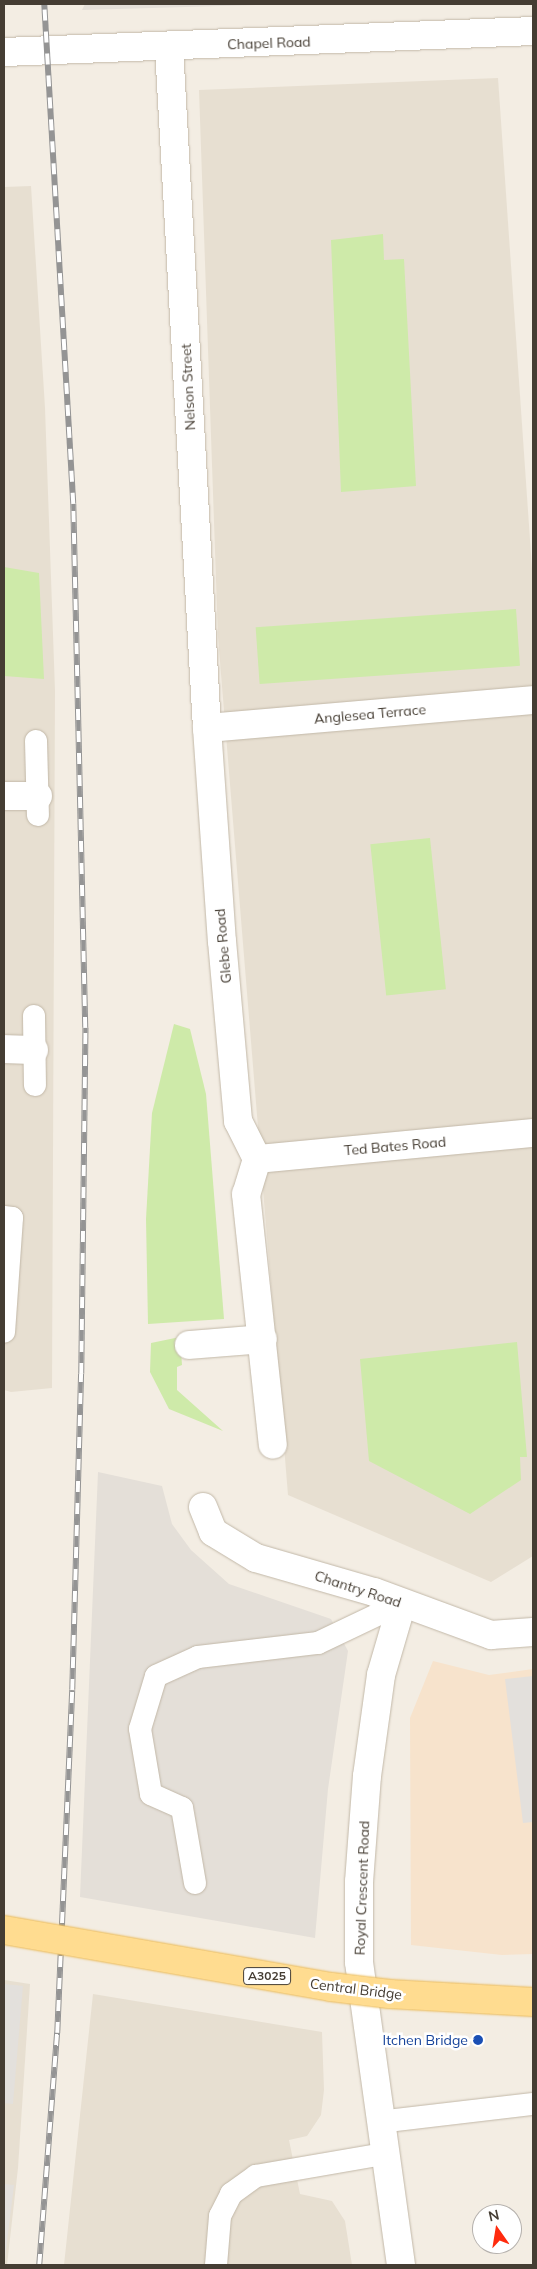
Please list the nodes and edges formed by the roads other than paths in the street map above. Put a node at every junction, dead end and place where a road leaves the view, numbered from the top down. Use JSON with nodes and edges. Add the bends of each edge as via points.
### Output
{"nodes":[{"id":1,"x":533,"y":31,"type":"edge"},
{"id":2,"x":169,"y":47,"type":"junction"},
{"id":3,"x":4,"y":52,"type":"edge"},
{"id":4,"x":533,"y":700,"type":"edge"},
{"id":5,"x":207,"y":728,"type":"junction"},
{"id":6,"x":36,"y":741,"type":"dead end"},
{"id":7,"x":4,"y":796,"type":"edge"},
{"id":8,"x":38,"y":806,"type":"joint"},
{"id":9,"x":34,"y":1016,"type":"dead end"},
{"id":10,"x":4,"y":1049,"type":"edge"},
{"id":11,"x":34,"y":1050,"type":"junction"},
{"id":12,"x":35,"y":1085,"type":"dead end"},
{"id":13,"x":533,"y":1133,"type":"edge"},
{"id":14,"x":256,"y":1159,"type":"junction"},
{"id":15,"x":4,"y":1218,"type":"edge"},
{"id":16,"x":4,"y":1332,"type":"edge"},
{"id":17,"x":263,"y":1339,"type":"junction"},
{"id":18,"x":189,"y":1345,"type":"dead end"},
{"id":19,"x":272,"y":1445,"type":"dead end"},
{"id":20,"x":203,"y":1507,"type":"dead end"},
{"id":21,"x":402,"y":1603,"type":"junction"},
{"id":22,"x":533,"y":1632,"type":"edge"},
{"id":23,"x":195,"y":1883,"type":"dead end"},
{"id":24,"x":4,"y":1930,"type":"edge"},
{"id":25,"x":533,"y":2002,"type":"edge"},
{"id":26,"x":533,"y":2104,"type":"edge"},
{"id":27,"x":379,"y":2122,"type":"junction"},
{"id":28,"x":384,"y":2154,"type":"junction"},
{"id":29,"x":216,"y":2265,"type":"edge"},
{"id":30,"x":401,"y":2265,"type":"edge"}],
"edges":[{"from":1,"to":2,"type":"street","name":"Chapel Road"},
{"from":2,"to":3,"type":"street","name":"Chapel Road"},
{"from":2,"to":5,"type":"street","name":"Nelson Street"},
{"from":4,"to":5,"type":"street","name":"Anglesea Terrace"},
{"from":5,"to":14,"type":"street","name":"Glebe Road","via":[[238,1122]]},
{"from":6,"to":8,"type":"lane"},
{"from":7,"to":8,"type":"street"},
{"from":9,"to":11,"type":"lane"},
{"from":10,"to":11,"type":"street"},
{"from":11,"to":12,"type":"lane"},
{"from":13,"to":14,"type":"street","name":"Ted Bates Road"},
{"from":14,"to":17,"type":"street","via":[[246,1194]]},
{"from":15,"to":16,"type":"lane","via":[[12,1218]]},
{"from":17,"to":18,"type":"street"},
{"from":17,"to":19,"type":"street"},
{"from":20,"to":21,"type":"street","name":"Chantry Road","via":[[213,1532],[256,1558]]},
{"from":21,"to":22,"type":"street","name":"Chantry Road","via":[[492,1635]]},
{"from":21,"to":23,"type":"lane","via":[[318,1644],[198,1657],[156,1676],[140,1729],[151,1794],[182,1808]]},
{"from":21,"to":27,"type":"street","name":"Royal Crescent Road","via":[[381,1676],[367,1776],[359,1882],[359,1962]]},
{"from":24,"to":25,"type":"main road","name":"Central Bridge","number":"A3025","bridge":true,"via":[[341,1988]]},
{"from":26,"to":27,"type":"lane"},
{"from":27,"to":28,"type":"street","name":"Royal Crescent Road"},
{"from":28,"to":29,"type":"lane","via":[[256,2176],[231,2194],[220,2216]]},
{"from":28,"to":30,"type":"street","name":"Royal Crescent Road"}]}
